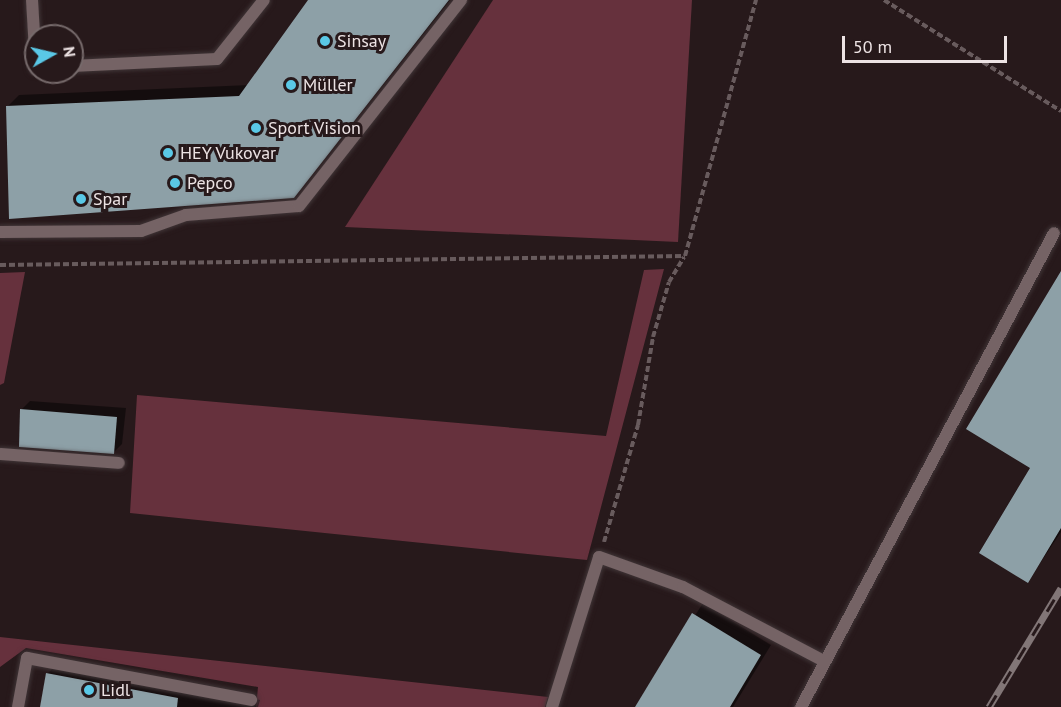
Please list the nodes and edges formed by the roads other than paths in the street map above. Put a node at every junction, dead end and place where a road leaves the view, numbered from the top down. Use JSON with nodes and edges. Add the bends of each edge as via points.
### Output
{"nodes":[{"id":1,"x":32,"y":0,"type":"edge"},
{"id":2,"x":264,"y":0,"type":"edge"},
{"id":3,"x":461,"y":0,"type":"edge"},
{"id":4,"x":33,"y":24,"type":"edge"},
{"id":5,"x":84,"y":65,"type":"edge"},
{"id":6,"x":0,"y":232,"type":"edge"},
{"id":7,"x":1054,"y":232,"type":"dead end"},
{"id":8,"x":0,"y":454,"type":"edge"},
{"id":9,"x":119,"y":463,"type":"dead end"},
{"id":10,"x":822,"y":660,"type":"junction"},
{"id":11,"x":251,"y":700,"type":"dead end"},
{"id":12,"x":18,"y":707,"type":"edge"},
{"id":13,"x":552,"y":707,"type":"edge"},
{"id":14,"x":801,"y":707,"type":"edge"}],
"edges":[{"from":1,"to":4,"type":"lane"},
{"from":2,"to":5,"type":"lane","via":[[217,59]]},
{"from":3,"to":6,"type":"lane","via":[[299,206],[186,215],[141,231]]},
{"from":7,"to":10,"type":"lane"},
{"from":8,"to":9,"type":"lane"},
{"from":10,"to":13,"type":"lane","via":[[683,587],[599,557]]},
{"from":10,"to":14,"type":"lane"},
{"from":11,"to":12,"type":"lane","via":[[27,658]]}]}
